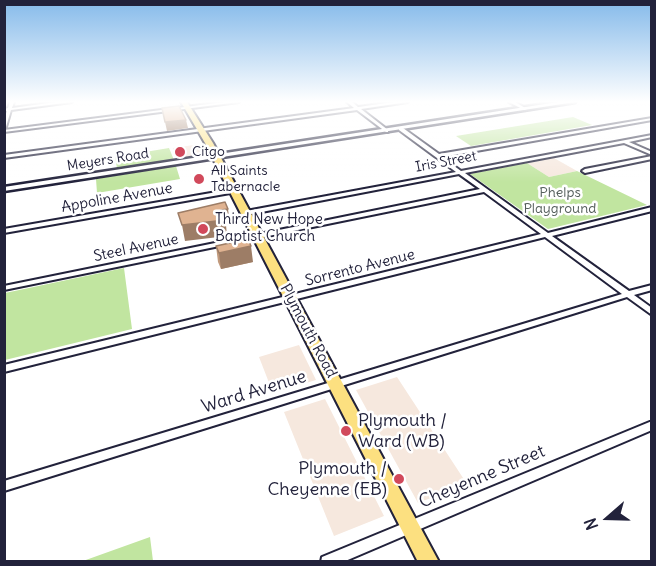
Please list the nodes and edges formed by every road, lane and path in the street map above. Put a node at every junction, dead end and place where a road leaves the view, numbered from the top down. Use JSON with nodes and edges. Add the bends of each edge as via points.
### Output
{"nodes":[{"id":1,"x":212,"y":128,"type":"edge"},
{"id":2,"x":383,"y":128,"type":"edge"},
{"id":3,"x":405,"y":128,"type":"edge"},
{"id":4,"x":593,"y":128,"type":"edge"},
{"id":5,"x":401,"y":129,"type":"junction"},
{"id":6,"x":200,"y":130,"type":"junction"},
{"id":7,"x":386,"y":131,"type":"junction"},
{"id":8,"x":651,"y":136,"type":"edge"},
{"id":9,"x":624,"y":141,"type":"junction"},
{"id":10,"x":651,"y":155,"type":"edge"},
{"id":11,"x":438,"y":156,"type":"junction"},
{"id":12,"x":4,"y":157,"type":"edge"},
{"id":13,"x":216,"y":157,"type":"junction"},
{"id":14,"x":585,"y":171,"type":"dead end"},
{"id":15,"x":460,"y":172,"type":"junction"},
{"id":16,"x":4,"y":189,"type":"edge"},
{"id":17,"x":485,"y":190,"type":"junction"},
{"id":18,"x":234,"y":191,"type":"junction"},
{"id":19,"x":651,"y":209,"type":"edge"},
{"id":20,"x":246,"y":213,"type":"junction"},
{"id":21,"x":4,"y":231,"type":"edge"},
{"id":22,"x":548,"y":235,"type":"junction"},
{"id":23,"x":258,"y":236,"type":"junction"},
{"id":24,"x":651,"y":287,"type":"edge"},
{"id":25,"x":4,"y":288,"type":"edge"},
{"id":26,"x":628,"y":294,"type":"junction"},
{"id":27,"x":291,"y":298,"type":"junction"},
{"id":28,"x":651,"y":312,"type":"edge"},
{"id":29,"x":4,"y":369,"type":"edge"},
{"id":30,"x":337,"y":385,"type":"junction"},
{"id":31,"x":651,"y":425,"type":"edge"},
{"id":32,"x":4,"y":486,"type":"edge"},
{"id":33,"x":411,"y":527,"type":"junction"},
{"id":34,"x":327,"y":561,"type":"edge"},
{"id":35,"x":429,"y":561,"type":"edge"}],
"edges":[{"from":1,"to":6,"type":"street"},
{"from":2,"to":7,"type":"street"},
{"from":3,"to":5,"type":"street","name":"Meyers Road"},
{"from":4,"to":11,"type":"street"},
{"from":5,"to":7,"type":"street","name":"Meyers Road"},
{"from":5,"to":11,"type":"street"},
{"from":6,"to":12,"type":"street"},
{"from":6,"to":13,"type":"main road","name":"Plymouth Road"},
{"from":7,"to":13,"type":"street","name":"Meyers Road"},
{"from":8,"to":9,"type":"street","name":"Iris Street"},
{"from":9,"to":10,"type":"street"},
{"from":9,"to":15,"type":"street","name":"Iris Street"},
{"from":10,"to":14,"type":"street"},
{"from":11,"to":15,"type":"street"},
{"from":13,"to":16,"type":"street","name":"Meyers Road"},
{"from":13,"to":18,"type":"main road","name":"Plymouth Road"},
{"from":15,"to":17,"type":"street"},
{"from":15,"to":20,"type":"street","name":"Iris Street"},
{"from":17,"to":22,"type":"street"},
{"from":17,"to":23,"type":"street","name":"Steel Avenue"},
{"from":18,"to":20,"type":"main road","name":"Plymouth Road"},
{"from":18,"to":21,"type":"street","name":"Appoline Avenue"},
{"from":19,"to":22,"type":"street","name":"Sorrento Avenue"},
{"from":20,"to":23,"type":"main road","name":"Plymouth Road"},
{"from":22,"to":26,"type":"street"},
{"from":22,"to":27,"type":"street","name":"Sorrento Avenue"},
{"from":23,"to":25,"type":"street","name":"Steel Avenue"},
{"from":23,"to":27,"type":"main road","name":"Plymouth Road"},
{"from":24,"to":26,"type":"street","name":"Ward Avenue"},
{"from":26,"to":28,"type":"street"},
{"from":26,"to":30,"type":"street","name":"Ward Avenue"},
{"from":27,"to":29,"type":"street","name":"Sorrento Avenue"},
{"from":27,"to":30,"type":"main road","name":"Plymouth Road"},
{"from":30,"to":32,"type":"street","name":"Ward Avenue"},
{"from":30,"to":33,"type":"main road","name":"Plymouth Road"},
{"from":31,"to":33,"type":"street","name":"Cheyenne Street"},
{"from":33,"to":34,"type":"street","name":"Cheyenne Street"},
{"from":33,"to":35,"type":"main road","name":"Plymouth Road"}]}
